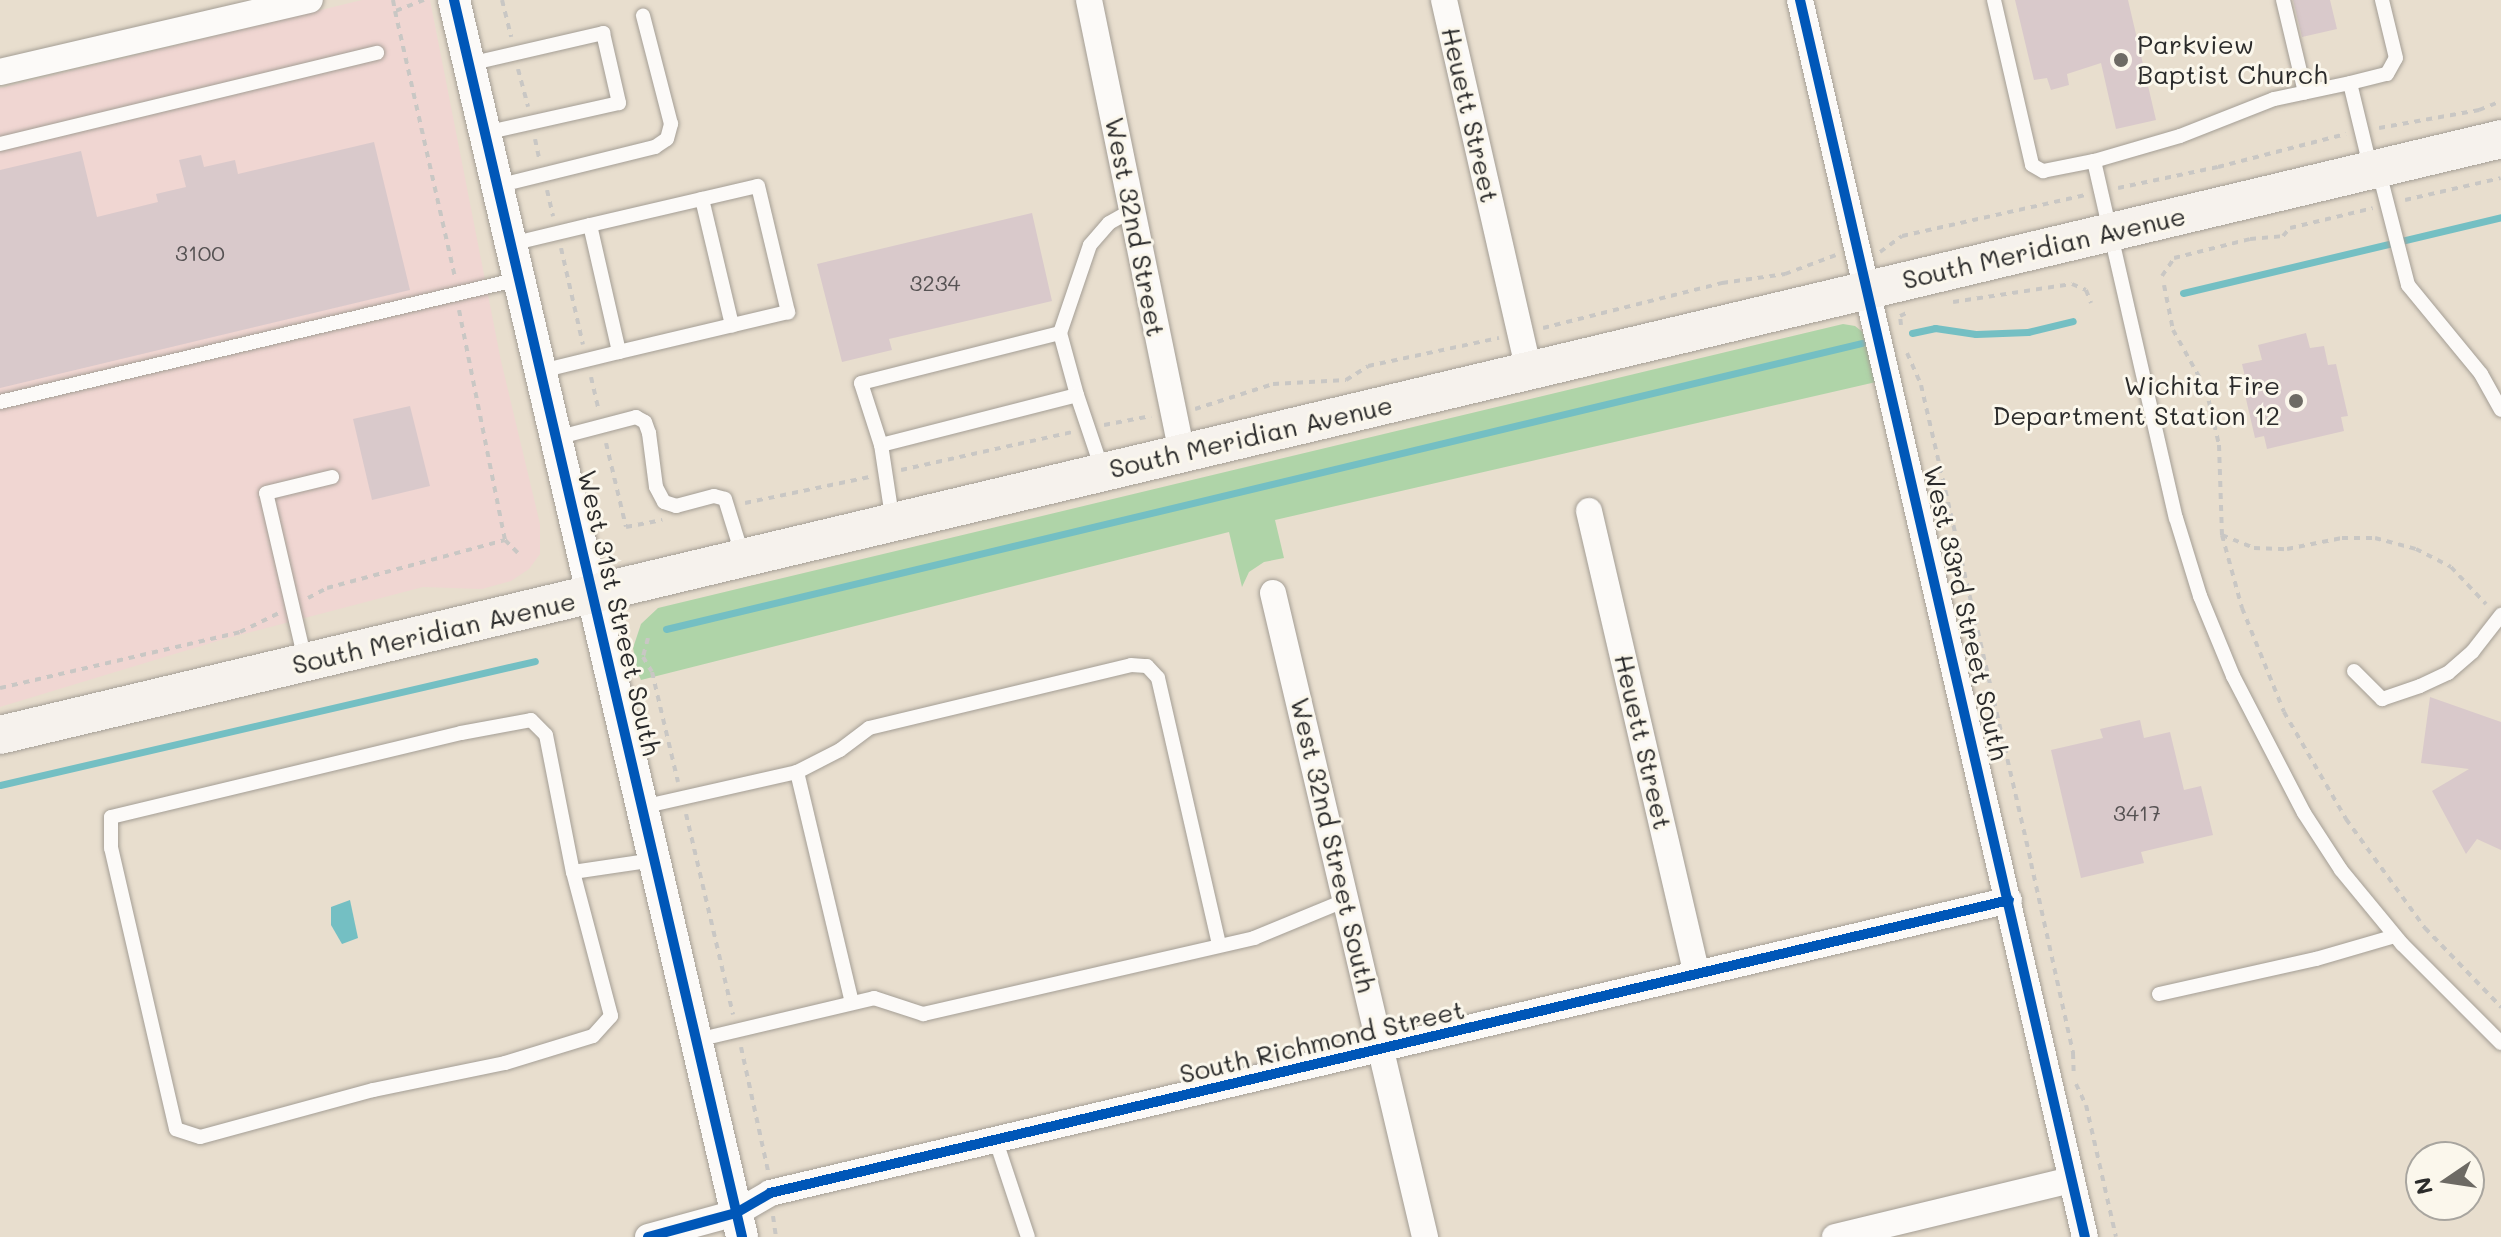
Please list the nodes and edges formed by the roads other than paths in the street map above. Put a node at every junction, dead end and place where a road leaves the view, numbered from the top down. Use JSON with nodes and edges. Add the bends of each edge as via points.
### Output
{"nodes":[{"id":1,"x":310,"y":0,"type":"edge"},
{"id":2,"x":454,"y":0,"type":"edge"},
{"id":3,"x":1089,"y":0,"type":"edge"},
{"id":4,"x":1444,"y":0,"type":"edge"},
{"id":5,"x":1800,"y":0,"type":"edge"},
{"id":6,"x":1994,"y":0,"type":"edge"},
{"id":7,"x":2283,"y":0,"type":"edge"},
{"id":8,"x":2382,"y":0,"type":"edge"},
{"id":9,"x":643,"y":16,"type":"dead end"},
{"id":10,"x":377,"y":53,"type":"dead end"},
{"id":11,"x":469,"y":64,"type":"junction"},
{"id":12,"x":0,"y":72,"type":"edge"},
{"id":13,"x":2350,"y":83,"type":"junction"},
{"id":14,"x":2305,"y":92,"type":"junction"},
{"id":15,"x":485,"y":133,"type":"junction"},
{"id":16,"x":2501,"y":139,"type":"edge"},
{"id":17,"x":0,"y":144,"type":"edge"},
{"id":18,"x":2094,"y":161,"type":"junction"},
{"id":19,"x":2374,"y":169,"type":"junction"},
{"id":20,"x":497,"y":186,"type":"junction"},
{"id":21,"x":702,"y":199,"type":"junction"},
{"id":22,"x":1131,"y":211,"type":"junction"},
{"id":23,"x":590,"y":225,"type":"junction"},
{"id":24,"x":2111,"y":232,"type":"junction"},
{"id":25,"x":511,"y":244,"type":"junction"},
{"id":26,"x":1864,"y":272,"type":"junction"},
{"id":27,"x":519,"y":279,"type":"junction"},
{"id":28,"x":732,"y":325,"type":"junction"},
{"id":29,"x":1060,"y":333,"type":"junction"},
{"id":30,"x":619,"y":352,"type":"junction"},
{"id":31,"x":1529,"y":370,"type":"junction"},
{"id":32,"x":541,"y":371,"type":"junction"},
{"id":33,"x":1077,"y":395,"type":"junction"},
{"id":34,"x":0,"y":402,"type":"edge"},
{"id":35,"x":2501,"y":410,"type":"edge"},
{"id":36,"x":556,"y":438,"type":"junction"},
{"id":37,"x":881,"y":445,"type":"junction"},
{"id":38,"x":1182,"y":453,"type":"junction"},
{"id":39,"x":1103,"y":472,"type":"junction"},
{"id":40,"x":332,"y":477,"type":"dead end"},
{"id":41,"x":1589,"y":511,"type":"dead end"},
{"id":42,"x":893,"y":523,"type":"junction"},
{"id":43,"x":744,"y":559,"type":"junction"},
{"id":44,"x":1273,"y":593,"type":"dead end"},
{"id":45,"x":593,"y":595,"type":"junction"},
{"id":46,"x":2499,"y":619,"type":"edge"},
{"id":47,"x":305,"y":663,"type":"junction"},
{"id":48,"x":2354,"y":671,"type":"dead end"},
{"id":49,"x":0,"y":735,"type":"edge"},
{"id":50,"x":797,"y":772,"type":"junction"},
{"id":51,"x":642,"y":807,"type":"junction"},
{"id":52,"x":654,"y":860,"type":"junction"},
{"id":53,"x":573,"y":872,"type":"junction"},
{"id":54,"x":1346,"y":900,"type":"junction"},
{"id":55,"x":2009,"y":900,"type":"junction"},
{"id":56,"x":2395,"y":936,"type":"junction"},
{"id":57,"x":1219,"y":945,"type":"junction"},
{"id":58,"x":1697,"y":974,"type":"junction"},
{"id":59,"x":2159,"y":994,"type":"dead end"},
{"id":60,"x":852,"y":1002,"type":"junction"},
{"id":61,"x":696,"y":1041,"type":"junction"},
{"id":62,"x":2501,"y":1043,"type":"edge"},
{"id":63,"x":1381,"y":1050,"type":"junction"},
{"id":64,"x":996,"y":1141,"type":"junction"},
{"id":65,"x":2071,"y":1180,"type":"junction"},
{"id":66,"x":739,"y":1225,"type":"edge"},
{"id":67,"x":648,"y":1237,"type":"edge"},
{"id":68,"x":1028,"y":1237,"type":"edge"},
{"id":69,"x":1425,"y":1237,"type":"edge"},
{"id":70,"x":1835,"y":1237,"type":"edge"},
{"id":71,"x":2085,"y":1237,"type":"edge"}],
"edges":[{"from":1,"to":12,"type":"street"},
{"from":2,"to":11,"type":"street","name":"West 31st Street South"},
{"from":3,"to":22,"type":"street","name":"West 32nd Street"},
{"from":4,"to":31,"type":"street","name":"Heuett Street"},
{"from":5,"to":26,"type":"street","name":"West 33rd Street South"},
{"from":6,"to":18,"type":"lane","via":[[2032,165],[2043,171]]},
{"from":7,"to":14,"type":"lane"},
{"from":8,"to":13,"type":"lane","via":[[2396,58],[2387,74]]},
{"from":9,"to":20,"type":"lane","via":[[671,124],[667,139],[655,147]]},
{"from":10,"to":17,"type":"lane"},
{"from":11,"to":15,"type":"street","name":"West 31st Street South"},
{"from":11,"to":15,"type":"lane","via":[[603,33],[619,103]]},
{"from":13,"to":14,"type":"lane"},
{"from":13,"to":19,"type":"lane"},
{"from":14,"to":18,"type":"lane"},
{"from":15,"to":20,"type":"street","name":"West 31st Street South"},
{"from":16,"to":19,"type":"main road","name":"South Meridian Avenue"},
{"from":18,"to":24,"type":"lane"},
{"from":19,"to":24,"type":"main road","name":"South Meridian Avenue"},
{"from":19,"to":35,"type":"lane","via":[[2408,285],[2481,374]]},
{"from":20,"to":25,"type":"street","name":"West 31st Street South"},
{"from":21,"to":23,"type":"lane"},
{"from":21,"to":28,"type":"lane"},
{"from":21,"to":28,"type":"lane","via":[[758,186],[775,256],[788,312]]},
{"from":22,"to":29,"type":"lane","via":[[1109,223],[1090,245]]},
{"from":22,"to":38,"type":"street","name":"West 32nd Street"},
{"from":23,"to":25,"type":"lane"},
{"from":23,"to":30,"type":"lane"},
{"from":24,"to":26,"type":"main road","name":"South Meridian Avenue"},
{"from":24,"to":56,"type":"lane","via":[[2176,518],[2200,596],[2233,676],[2304,813],[2341,870]]},
{"from":25,"to":27,"type":"street","name":"West 31st Street South"},
{"from":26,"to":31,"type":"main road","name":"South Meridian Avenue"},
{"from":26,"to":55,"type":"street","name":"West 33rd Street South"},
{"from":27,"to":32,"type":"street","name":"West 31st Street South"},
{"from":27,"to":34,"type":"lane"},
{"from":28,"to":30,"type":"lane"},
{"from":29,"to":33,"type":"lane"},
{"from":29,"to":37,"type":"lane","via":[[861,383]]},
{"from":30,"to":32,"type":"lane"},
{"from":31,"to":38,"type":"main road","name":"South Meridian Avenue"},
{"from":32,"to":36,"type":"street","name":"West 31st Street South"},
{"from":33,"to":37,"type":"lane"},
{"from":33,"to":39,"type":"lane"},
{"from":36,"to":43,"type":"lane","via":[[636,417],[645,422],[656,487],[664,502],[676,506],[714,496],[725,499]]},
{"from":36,"to":45,"type":"street","name":"West 31st Street South"},
{"from":37,"to":42,"type":"lane"},
{"from":38,"to":39,"type":"main road","name":"South Meridian Avenue"},
{"from":39,"to":42,"type":"main road","name":"South Meridian Avenue"},
{"from":40,"to":47,"type":"lane","via":[[266,493]]},
{"from":41,"to":58,"type":"street","name":"Heuett Street"},
{"from":42,"to":43,"type":"main road","name":"South Meridian Avenue"},
{"from":43,"to":45,"type":"main road","name":"South Meridian Avenue"},
{"from":44,"to":54,"type":"street","name":"West 32nd Street South"},
{"from":45,"to":47,"type":"main road","name":"South Meridian Avenue"},
{"from":45,"to":51,"type":"street","name":"West 31st Street South"},
{"from":46,"to":48,"type":"lane","via":[[2448,673],[2420,686],[2382,699]]},
{"from":47,"to":49,"type":"main road","name":"South Meridian Avenue"},
{"from":50,"to":51,"type":"lane"},
{"from":50,"to":57,"type":"lane","via":[[869,728],[1131,665],[1147,666],[1158,678]]},
{"from":50,"to":60,"type":"lane"},
{"from":51,"to":52,"type":"street","name":"West 31st Street South"},
{"from":52,"to":53,"type":"lane"},
{"from":52,"to":61,"type":"street","name":"West 31st Street South"},
{"from":53,"to":53,"type":"lane","via":[[546,735],[531,720],[111,817],[111,848],[176,1129],[200,1137],[373,1090],[505,1063],[593,1036],[611,1016]]},
{"from":54,"to":57,"type":"lane","via":[[1254,938]]},
{"from":54,"to":63,"type":"street","name":"West 32nd Street South"},
{"from":55,"to":58,"type":"street","name":"South Richmond Street"},
{"from":55,"to":65,"type":"street","name":"West 33rd Street South"},
{"from":56,"to":59,"type":"lane"},
{"from":56,"to":62,"type":"lane"},
{"from":57,"to":60,"type":"lane","via":[[923,1014],[874,998]]},
{"from":58,"to":63,"type":"street","name":"South Richmond Street"},
{"from":60,"to":61,"type":"lane"},
{"from":61,"to":66,"type":"street","name":"West 31st Street South"},
{"from":63,"to":64,"type":"street","name":"South Richmond Street"},
{"from":63,"to":69,"type":"street","name":"West 32nd Street South"},
{"from":64,"to":66,"type":"street","name":"South Richmond Street","via":[[770,1193]]},
{"from":64,"to":68,"type":"lane"},
{"from":65,"to":70,"type":"street"},
{"from":65,"to":71,"type":"street","name":"West 33rd Street South"},
{"from":66,"to":67,"type":"street","name":"South Richmond Street"}]}
